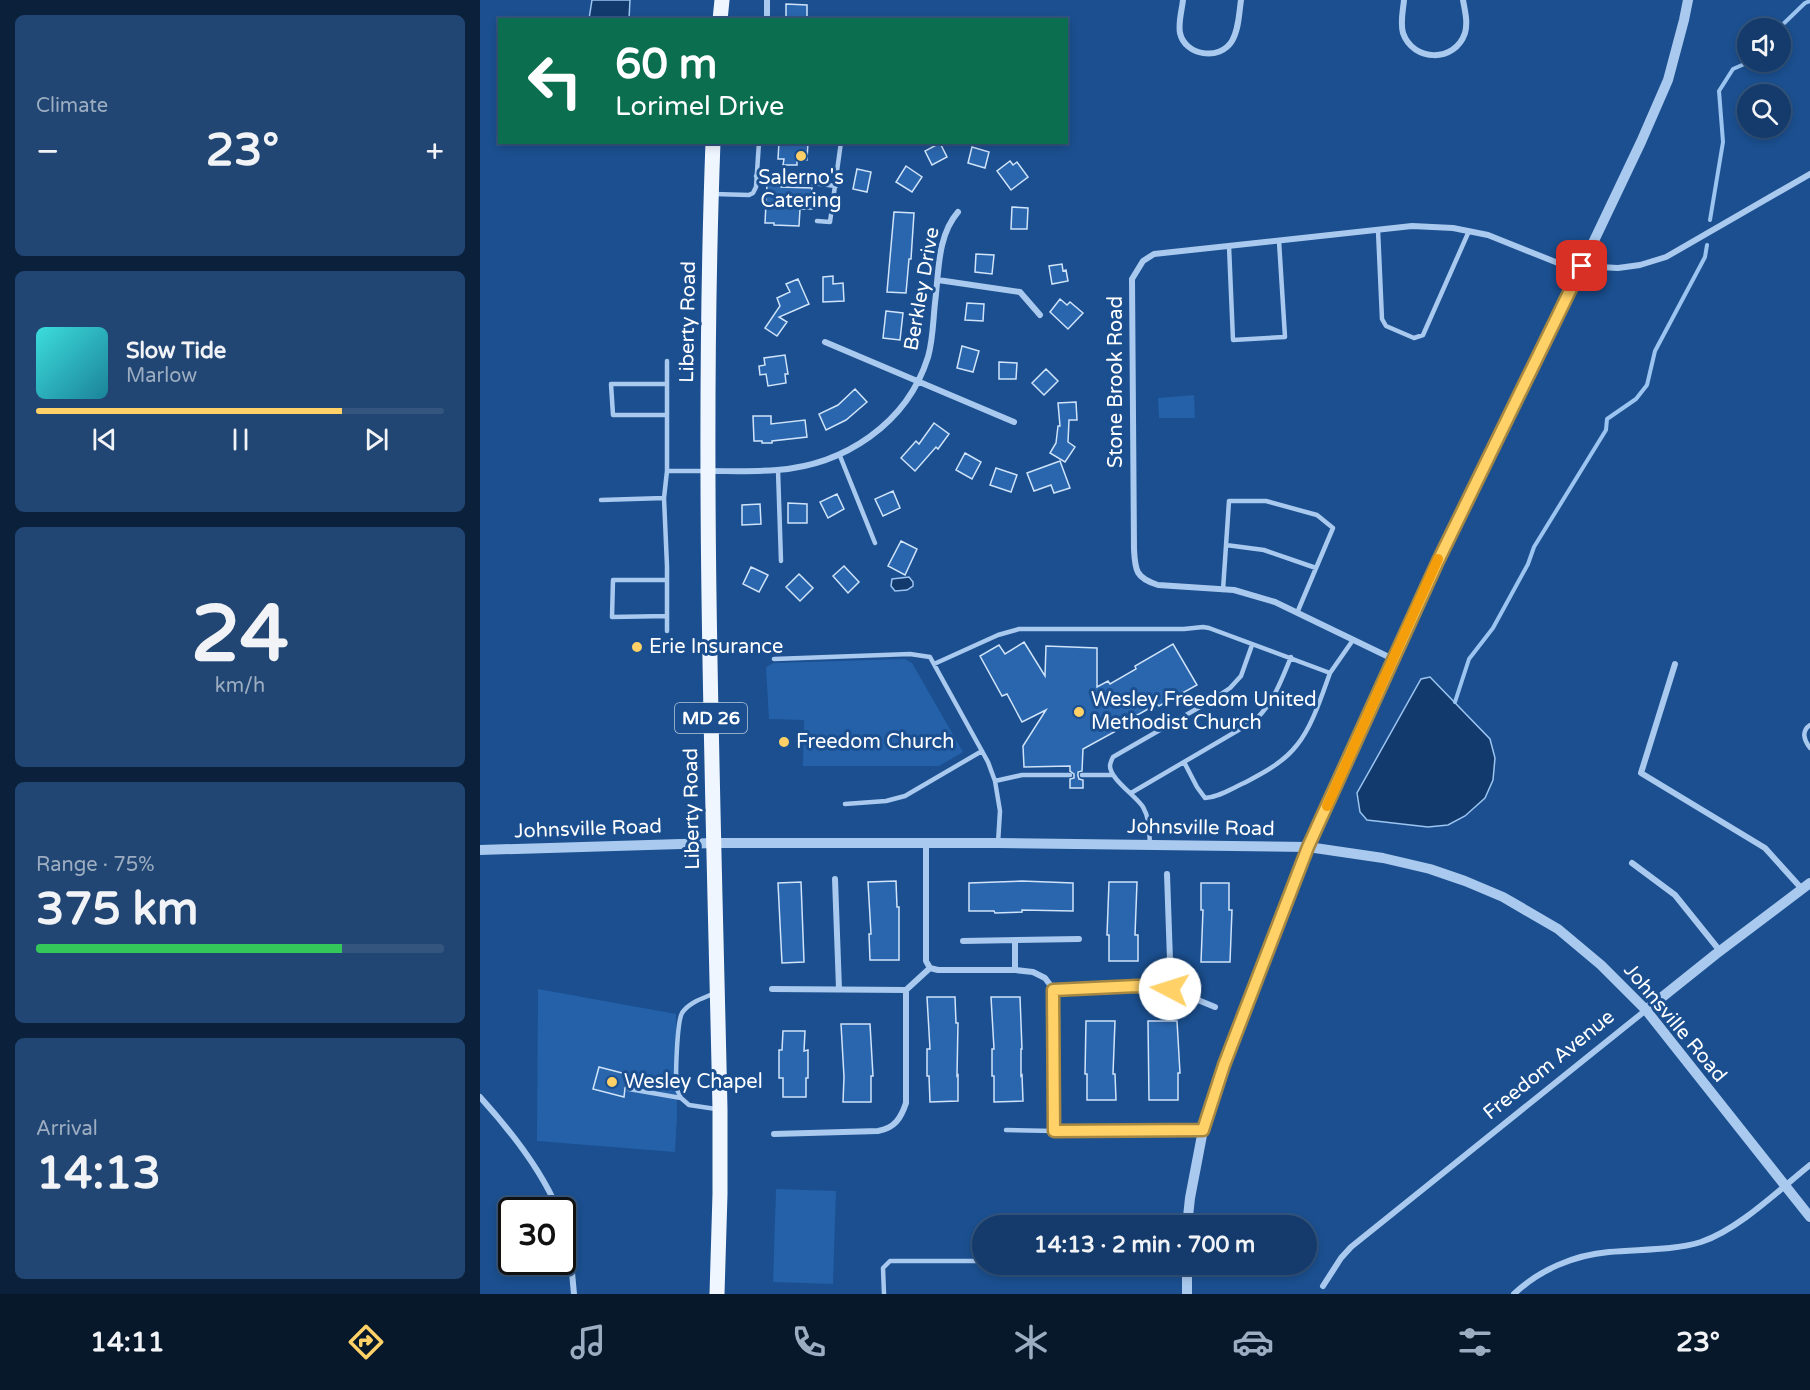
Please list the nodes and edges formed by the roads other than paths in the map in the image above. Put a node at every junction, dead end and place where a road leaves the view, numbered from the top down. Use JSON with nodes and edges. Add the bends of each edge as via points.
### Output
{"nodes":[{"id":1,"x":722,"y":0,"type":"edge"},
{"id":2,"x":767,"y":0,"type":"edge"},
{"id":3,"x":1183,"y":0,"type":"edge"},
{"id":4,"x":1241,"y":0,"type":"edge"},
{"id":5,"x":1404,"y":0,"type":"edge"},
{"id":6,"x":1463,"y":0,"type":"edge"},
{"id":7,"x":1688,"y":0,"type":"edge"},
{"id":8,"x":720,"y":18,"type":"edge"},
{"id":9,"x":767,"y":18,"type":"edge"},
{"id":10,"x":714,"y":144,"type":"edge"},
{"id":11,"x":759,"y":144,"type":"edge"},
{"id":12,"x":841,"y":144,"type":"edge"},
{"id":13,"x":1810,"y":174,"type":"edge"},
{"id":14,"x":756,"y":177,"type":"junction"},
{"id":15,"x":836,"y":186,"type":"junction"},
{"id":16,"x":711,"y":194,"type":"junction"},
{"id":17,"x":958,"y":212,"type":"dead end"},
{"id":18,"x":817,"y":221,"type":"dead end"},
{"id":19,"x":1378,"y":230,"type":"junction"},
{"id":20,"x":1469,"y":231,"type":"junction"},
{"id":21,"x":1279,"y":241,"type":"junction"},
{"id":22,"x":1229,"y":246,"type":"junction"},
{"id":23,"x":1582,"y":266,"type":"junction"},
{"id":24,"x":938,"y":280,"type":"junction"},
{"id":25,"x":1040,"y":315,"type":"dead end"},
{"id":26,"x":825,"y":342,"type":"dead end"},
{"id":27,"x":667,"y":361,"type":"dead end"},
{"id":28,"x":917,"y":381,"type":"junction"},
{"id":29,"x":667,"y":384,"type":"junction"},
{"id":30,"x":667,"y":415,"type":"junction"},
{"id":31,"x":1014,"y":422,"type":"dead end"},
{"id":32,"x":840,"y":456,"type":"junction"},
{"id":33,"x":778,"y":470,"type":"junction"},
{"id":34,"x":667,"y":471,"type":"junction"},
{"id":35,"x":708,"y":471,"type":"junction"},
{"id":36,"x":664,"y":498,"type":"junction"},
{"id":37,"x":601,"y":500,"type":"dead end"},
{"id":38,"x":875,"y":543,"type":"dead end"},
{"id":39,"x":1226,"y":545,"type":"junction"},
{"id":40,"x":781,"y":561,"type":"dead end"},
{"id":41,"x":1316,"y":568,"type":"junction"},
{"id":42,"x":667,"y":580,"type":"junction"},
{"id":43,"x":1223,"y":590,"type":"junction"},
{"id":44,"x":1297,"y":613,"type":"junction"},
{"id":45,"x":667,"y":615,"type":"junction"},
{"id":46,"x":667,"y":631,"type":"dead end"},
{"id":47,"x":1353,"y":640,"type":"junction"},
{"id":48,"x":1252,"y":645,"type":"junction"},
{"id":49,"x":1291,"y":657,"type":"junction"},
{"id":50,"x":1393,"y":658,"type":"junction"},
{"id":51,"x":774,"y":659,"type":"dead end"},
{"id":52,"x":934,"y":664,"type":"junction"},
{"id":53,"x":1675,"y":664,"type":"dead end"},
{"id":54,"x":1330,"y":673,"type":"junction"},
{"id":55,"x":1810,"y":725,"type":"edge"},
{"id":56,"x":1810,"y":748,"type":"edge"},
{"id":57,"x":982,"y":751,"type":"junction"},
{"id":58,"x":1184,"y":762,"type":"junction"},
{"id":59,"x":1070,"y":775,"type":"dead end"},
{"id":60,"x":1082,"y":775,"type":"dead end"},
{"id":61,"x":1113,"y":775,"type":"junction"},
{"id":62,"x":994,"y":781,"type":"junction"},
{"id":63,"x":1131,"y":793,"type":"junction"},
{"id":64,"x":845,"y":804,"type":"dead end"},
{"id":65,"x":714,"y":843,"type":"junction"},
{"id":66,"x":926,"y":843,"type":"junction"},
{"id":67,"x":998,"y":843,"type":"junction"},
{"id":68,"x":1150,"y":845,"type":"junction"},
{"id":69,"x":1308,"y":847,"type":"junction"},
{"id":70,"x":480,"y":850,"type":"edge"},
{"id":71,"x":1632,"y":863,"type":"dead end"},
{"id":72,"x":1167,"y":874,"type":"dead end"},
{"id":73,"x":835,"y":879,"type":"dead end"},
{"id":74,"x":1806,"y":886,"type":"edge"},
{"id":75,"x":1079,"y":939,"type":"dead end"},
{"id":76,"x":1015,"y":940,"type":"junction"},
{"id":77,"x":963,"y":941,"type":"dead end"},
{"id":78,"x":1720,"y":951,"type":"junction"},
{"id":79,"x":930,"y":968,"type":"junction"},
{"id":80,"x":1015,"y":970,"type":"junction"},
{"id":81,"x":772,"y":989,"type":"dead end"},
{"id":82,"x":839,"y":989,"type":"junction"},
{"id":83,"x":1170,"y":989,"type":"junction"},
{"id":84,"x":906,"y":990,"type":"junction"},
{"id":85,"x":1053,"y":990,"type":"junction"},
{"id":86,"x":717,"y":992,"type":"junction"},
{"id":87,"x":1215,"y":1007,"type":"dead end"},
{"id":88,"x":1646,"y":1010,"type":"junction"},
{"id":89,"x":629,"y":1089,"type":"dead end"},
{"id":90,"x":480,"y":1097,"type":"edge"},
{"id":91,"x":681,"y":1098,"type":"junction"},
{"id":92,"x":720,"y":1109,"type":"junction"},
{"id":93,"x":1006,"y":1130,"type":"dead end"},
{"id":94,"x":1203,"y":1130,"type":"junction"},
{"id":95,"x":1054,"y":1131,"type":"junction"},
{"id":96,"x":774,"y":1134,"type":"dead end"},
{"id":97,"x":1810,"y":1165,"type":"edge"},
{"id":98,"x":1785,"y":1186,"type":"junction"},
{"id":99,"x":552,"y":1197,"type":"edge"},
{"id":100,"x":1188,"y":1215,"type":"edge"},
{"id":101,"x":1810,"y":1217,"type":"edge"},
{"id":102,"x":972,"y":1262,"type":"edge"},
{"id":103,"x":572,"y":1275,"type":"edge"},
{"id":104,"x":1187,"y":1275,"type":"edge"},
{"id":105,"x":1323,"y":1287,"type":"dead end"},
{"id":106,"x":574,"y":1294,"type":"edge"},
{"id":107,"x":717,"y":1294,"type":"edge"},
{"id":108,"x":884,"y":1294,"type":"edge"},
{"id":109,"x":1187,"y":1294,"type":"edge"},
{"id":110,"x":1514,"y":1294,"type":"edge"}],
"edges":[{"from":1,"to":8,"type":"main road"},
{"from":2,"to":9,"type":"street"},
{"from":3,"to":4,"type":"street","via":[[1179,26],[1182,39],[1192,50],[1207,54],[1228,46],[1233,39]]},
{"from":5,"to":6,"type":"street","via":[[1402,31],[1421,54],[1430,56],[1448,52],[1462,39],[1466,21]]},
{"from":7,"to":23,"type":"street","via":[[1668,80]]},
{"from":10,"to":16,"type":"main road","name":"Liberty Road","number":"MD 26"},
{"from":11,"to":14,"type":"lane"},
{"from":12,"to":15,"type":"lane"},
{"from":13,"to":23,"type":"street","name":"Stone Brook Road","via":[[1666,257],[1618,268]]},
{"from":14,"to":15,"type":"lane"},
{"from":14,"to":16,"type":"lane","via":[[751,194]]},
{"from":15,"to":18,"type":"lane","via":[[830,222]]},
{"from":16,"to":35,"type":"main road","name":"Liberty Road","number":"MD 26"},
{"from":17,"to":24,"type":"street","name":"Berkley Drive","via":[[946,230]]},
{"from":19,"to":20,"type":"street","name":"Stone Brook Road","via":[[1412,226]]},
{"from":19,"to":20,"type":"lane","via":[[1382,319],[1386,326],[1414,338],[1423,335]]},
{"from":19,"to":21,"type":"street","name":"Stone Brook Road"},
{"from":20,"to":23,"type":"street","name":"Stone Brook Road","via":[[1563,265]]},
{"from":21,"to":22,"type":"street","name":"Stone Brook Road"},
{"from":21,"to":22,"type":"lane","via":[[1285,337],[1233,340]]},
{"from":22,"to":43,"type":"street","name":"Stone Brook Road","via":[[1154,254],[1143,261],[1132,279],[1135,565],[1146,581],[1158,585]]},
{"from":23,"to":50,"type":"street"},
{"from":24,"to":25,"type":"street","via":[[1020,292]]},
{"from":24,"to":28,"type":"street","name":"Berkley Drive","via":[[928,357]]},
{"from":26,"to":28,"type":"street"},
{"from":27,"to":29,"type":"lane"},
{"from":28,"to":31,"type":"street"},
{"from":28,"to":32,"type":"street","name":"Berkley Drive","via":[[888,422]]},
{"from":29,"to":30,"type":"lane"},
{"from":29,"to":30,"type":"lane","via":[[612,384],[613,414]]},
{"from":30,"to":34,"type":"lane"},
{"from":32,"to":33,"type":"street","name":"Berkley Drive"},
{"from":32,"to":38,"type":"lane"},
{"from":33,"to":35,"type":"street","name":"Berkley Drive"},
{"from":33,"to":40,"type":"lane"},
{"from":34,"to":35,"type":"lane"},
{"from":34,"to":36,"type":"lane"},
{"from":35,"to":65,"type":"main road","name":"Liberty Road","number":"MD 26"},
{"from":36,"to":37,"type":"lane"},
{"from":36,"to":42,"type":"lane"},
{"from":39,"to":41,"type":"lane","via":[[1264,550]]},
{"from":39,"to":41,"type":"lane","via":[[1229,501],[1266,501],[1317,515],[1333,528]]},
{"from":39,"to":43,"type":"lane"},
{"from":41,"to":44,"type":"lane"},
{"from":42,"to":45,"type":"lane"},
{"from":42,"to":45,"type":"lane","via":[[613,580],[612,616]]},
{"from":43,"to":44,"type":"street","name":"Stone Brook Road","via":[[1275,602]]},
{"from":44,"to":47,"type":"street","name":"Stone Brook Road"},
{"from":45,"to":46,"type":"lane"},
{"from":47,"to":50,"type":"street","name":"Stone Brook Road"},
{"from":47,"to":54,"type":"lane"},
{"from":48,"to":49,"type":"lane"},
{"from":48,"to":52,"type":"lane","via":[[1203,627],[1019,629]]},
{"from":48,"to":61,"type":"lane","via":[[1240,676],[1230,688],[1113,757]]},
{"from":49,"to":54,"type":"lane"},
{"from":49,"to":58,"type":"lane","via":[[1264,712]]},
{"from":50,"to":69,"type":"street"},
{"from":51,"to":52,"type":"lane","via":[[910,654],[930,657]]},
{"from":52,"to":57,"type":"lane"},
{"from":53,"to":74,"type":"street","via":[[1641,773],[1765,848]]},
{"from":54,"to":58,"type":"lane","via":[[1298,744],[1265,772],[1216,797],[1205,798]]},
{"from":55,"to":56,"type":"lane","via":[[1804,738]]},
{"from":57,"to":62,"type":"lane"},
{"from":57,"to":64,"type":"lane","via":[[906,796]]},
{"from":58,"to":63,"type":"lane"},
{"from":59,"to":62,"type":"lane"},
{"from":60,"to":61,"type":"lane"},
{"from":61,"to":63,"type":"lane"},
{"from":62,"to":67,"type":"lane","via":[[1000,811]]},
{"from":63,"to":68,"type":"lane","via":[[1148,818]]},
{"from":65,"to":66,"type":"street","name":"Johnsville Road"},
{"from":65,"to":70,"type":"street","name":"Johnsville Road"},
{"from":65,"to":86,"type":"main road","name":"Liberty Road","number":"MD 26"},
{"from":66,"to":67,"type":"street","name":"Johnsville Road"},
{"from":66,"to":79,"type":"street","via":[[926,961]]},
{"from":67,"to":68,"type":"street","name":"Johnsville Road"},
{"from":68,"to":69,"type":"street","name":"Johnsville Road"},
{"from":69,"to":88,"type":"street","name":"Johnsville Road","via":[[1430,869],[1503,897],[1558,929],[1601,964]]},
{"from":69,"to":94,"type":"street"},
{"from":71,"to":78,"type":"street","via":[[1675,895]]},
{"from":72,"to":83,"type":"street"},
{"from":73,"to":82,"type":"street"},
{"from":74,"to":78,"type":"street","name":"Freedom Avenue"},
{"from":75,"to":76,"type":"street"},
{"from":76,"to":77,"type":"street"},
{"from":76,"to":80,"type":"street"},
{"from":78,"to":88,"type":"street","name":"Freedom Avenue"},
{"from":79,"to":80,"type":"street"},
{"from":79,"to":84,"type":"street"},
{"from":80,"to":85,"type":"street","via":[[1045,978]]},
{"from":81,"to":82,"type":"street"},
{"from":82,"to":84,"type":"street"},
{"from":83,"to":85,"type":"street","via":[[1137,986]]},
{"from":83,"to":87,"type":"street"},
{"from":84,"to":96,"type":"street","via":[[906,1103],[894,1125],[878,1131]]},
{"from":85,"to":95,"type":"street"},
{"from":86,"to":91,"type":"lane","via":[[691,1004],[681,1015],[677,1071]]},
{"from":86,"to":92,"type":"main road","name":"Liberty Road","number":"MD 26"},
{"from":88,"to":98,"type":"street","name":"Johnsville Road"},
{"from":88,"to":105,"type":"street","name":"Freedom Avenue","via":[[1351,1247]]},
{"from":89,"to":91,"type":"lane"},
{"from":90,"to":99,"type":"street"},
{"from":91,"to":92,"type":"lane","via":[[689,1105]]},
{"from":92,"to":107,"type":"main road","name":"Liberty Road","number":"MD 26"},
{"from":93,"to":95,"type":"lane"},
{"from":94,"to":95,"type":"street"},
{"from":94,"to":100,"type":"street"},
{"from":97,"to":98,"type":"street"},
{"from":98,"to":101,"type":"street","name":"Johnsville Road"},
{"from":98,"to":110,"type":"street","via":[[1732,1227],[1701,1242],[1576,1257],[1536,1277]]},
{"from":102,"to":108,"type":"lane","via":[[890,1261],[883,1268]]},
{"from":103,"to":106,"type":"street"},
{"from":104,"to":109,"type":"street"}]}
